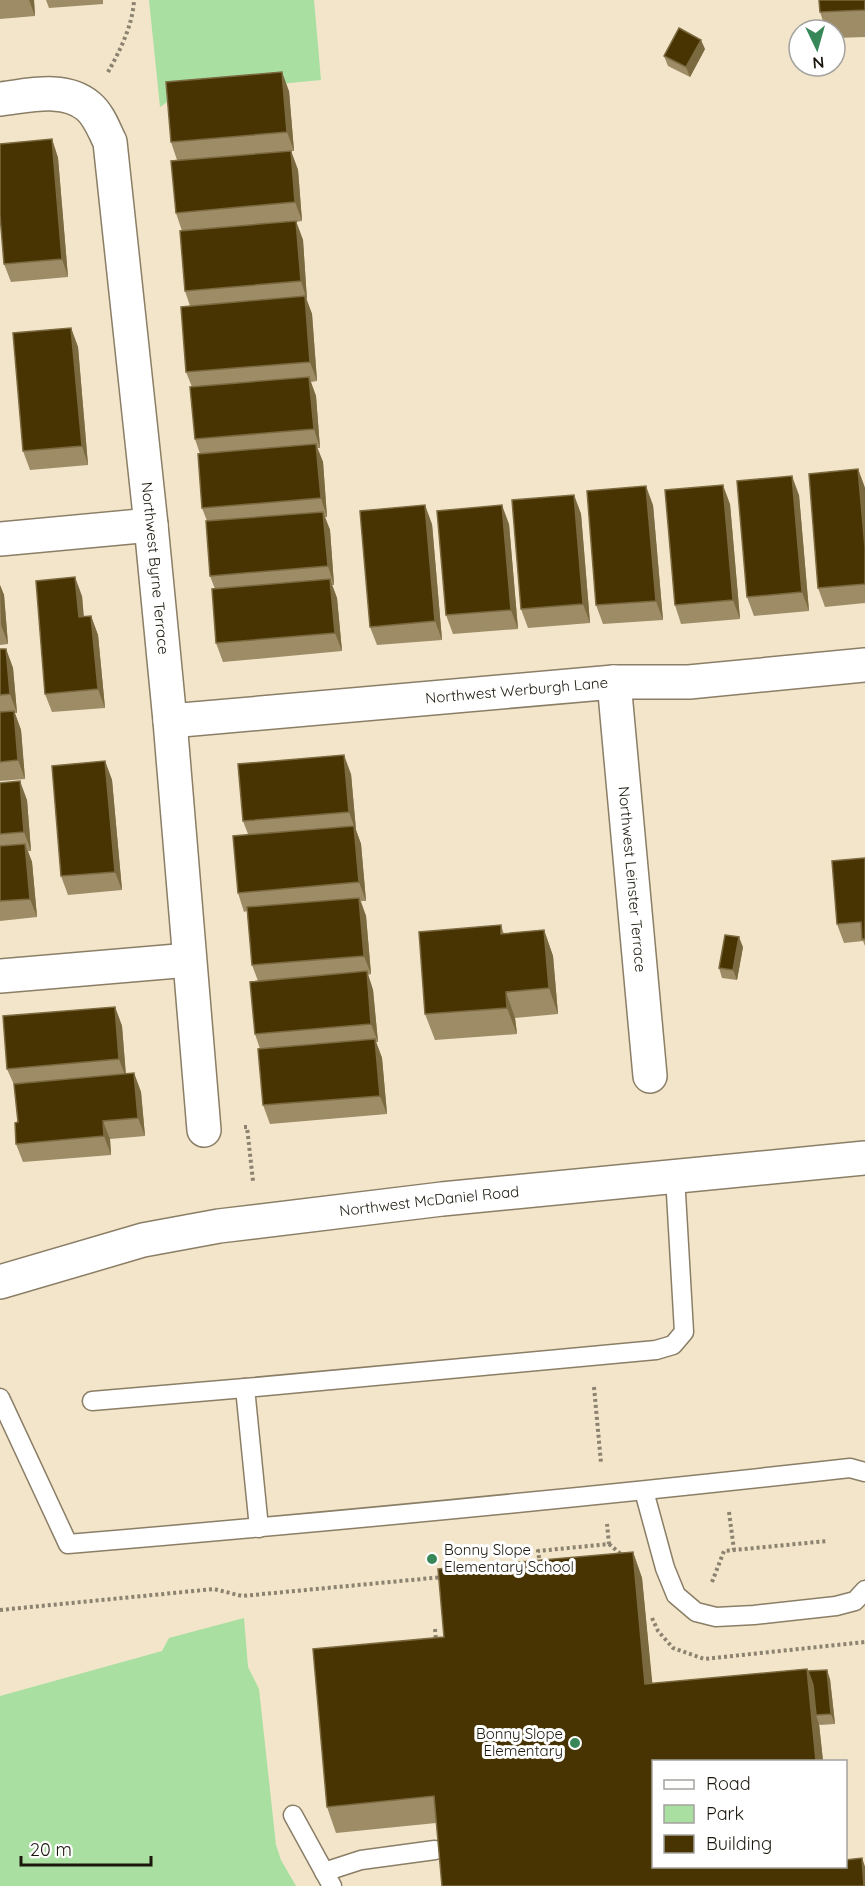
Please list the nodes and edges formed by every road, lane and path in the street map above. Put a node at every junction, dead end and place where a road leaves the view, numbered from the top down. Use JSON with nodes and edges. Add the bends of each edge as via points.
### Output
{"nodes":[{"id":1,"x":134,"y":0,"type":"edge"},
{"id":2,"x":0,"y":99,"type":"edge"},
{"id":3,"x":87,"y":106,"type":"junction"},
{"id":4,"x":151,"y":525,"type":"junction"},
{"id":5,"x":0,"y":539,"type":"edge"},
{"id":6,"x":865,"y":665,"type":"edge"},
{"id":7,"x":614,"y":682,"type":"junction"},
{"id":8,"x":170,"y":721,"type":"junction"},
{"id":9,"x":189,"y":960,"type":"junction"},
{"id":10,"x":0,"y":976,"type":"edge"},
{"id":11,"x":650,"y":1076,"type":"dead end"},
{"id":12,"x":247,"y":1127,"type":"dead end"},
{"id":13,"x":204,"y":1130,"type":"dead end"},
{"id":14,"x":250,"y":1152,"type":"dead end"},
{"id":15,"x":865,"y":1158,"type":"edge"},
{"id":16,"x":675,"y":1176,"type":"junction"},
{"id":17,"x":0,"y":1282,"type":"edge"},
{"id":18,"x":245,"y":1388,"type":"junction"},
{"id":19,"x":0,"y":1398,"type":"edge"},
{"id":20,"x":92,"y":1401,"type":"dead end"},
{"id":21,"x":865,"y":1472,"type":"edge"},
{"id":22,"x":644,"y":1491,"type":"junction"},
{"id":23,"x":259,"y":1528,"type":"junction"},
{"id":24,"x":827,"y":1541,"type":"dead end"},
{"id":25,"x":572,"y":1548,"type":"dead end"},
{"id":26,"x":573,"y":1557,"type":"edge"},
{"id":27,"x":445,"y":1577,"type":"edge"},
{"id":28,"x":865,"y":1590,"type":"edge"},
{"id":29,"x":0,"y":1610,"type":"edge"},
{"id":30,"x":700,"y":1613,"type":"junction"},
{"id":31,"x":435,"y":1629,"type":"dead end"},
{"id":32,"x":437,"y":1649,"type":"edge"},
{"id":33,"x":685,"y":1653,"type":"dead end"},
{"id":34,"x":293,"y":1815,"type":"dead end"},
{"id":35,"x":435,"y":1850,"type":"edge"},
{"id":36,"x":328,"y":1879,"type":"edge"}],
"edges":[{"from":1,"to":3,"type":"path","via":[[118,55]]},
{"from":2,"to":3,"type":"street","via":[[65,94]]},
{"from":3,"to":4,"type":"street","name":"Northwest Byrne Terrace","via":[[110,142]]},
{"from":4,"to":5,"type":"street"},
{"from":4,"to":8,"type":"street","name":"Northwest Byrne Terrace"},
{"from":6,"to":7,"type":"street","name":"Northwest Werburgh Lane","via":[[689,682]]},
{"from":7,"to":8,"type":"street","name":"Northwest Werburgh Lane"},
{"from":7,"to":11,"type":"street","name":"Northwest Leinster Terrace"},
{"from":8,"to":9,"type":"street","name":"Northwest Byrne Terrace"},
{"from":9,"to":10,"type":"street"},
{"from":9,"to":13,"type":"street","name":"Northwest Byrne Terrace"},
{"from":12,"to":14,"type":"path"},
{"from":15,"to":16,"type":"street","name":"Northwest McDaniel Road"},
{"from":16,"to":17,"type":"street","name":"Northwest McDaniel Road","via":[[219,1226],[143,1239]]},
{"from":16,"to":18,"type":"lane","via":[[684,1332],[673,1345],[645,1351]]},
{"from":18,"to":20,"type":"lane"},
{"from":18,"to":23,"type":"lane"},
{"from":19,"to":23,"type":"lane","via":[[68,1544]]},
{"from":21,"to":22,"type":"lane","via":[[850,1468]]},
{"from":22,"to":23,"type":"lane"},
{"from":22,"to":30,"type":"lane","via":[[676,1595]]},
{"from":24,"to":30,"type":"path","via":[[724,1551]]},
{"from":25,"to":26,"type":"path"},
{"from":27,"to":29,"type":"path","via":[[242,1596],[214,1589]]},
{"from":28,"to":30,"type":"lane","via":[[855,1600],[836,1606],[716,1617]]},
{"from":30,"to":33,"type":"path"},
{"from":31,"to":32,"type":"path"},
{"from":34,"to":36,"type":"lane"},
{"from":35,"to":36,"type":"lane","via":[[361,1860]]}]}
